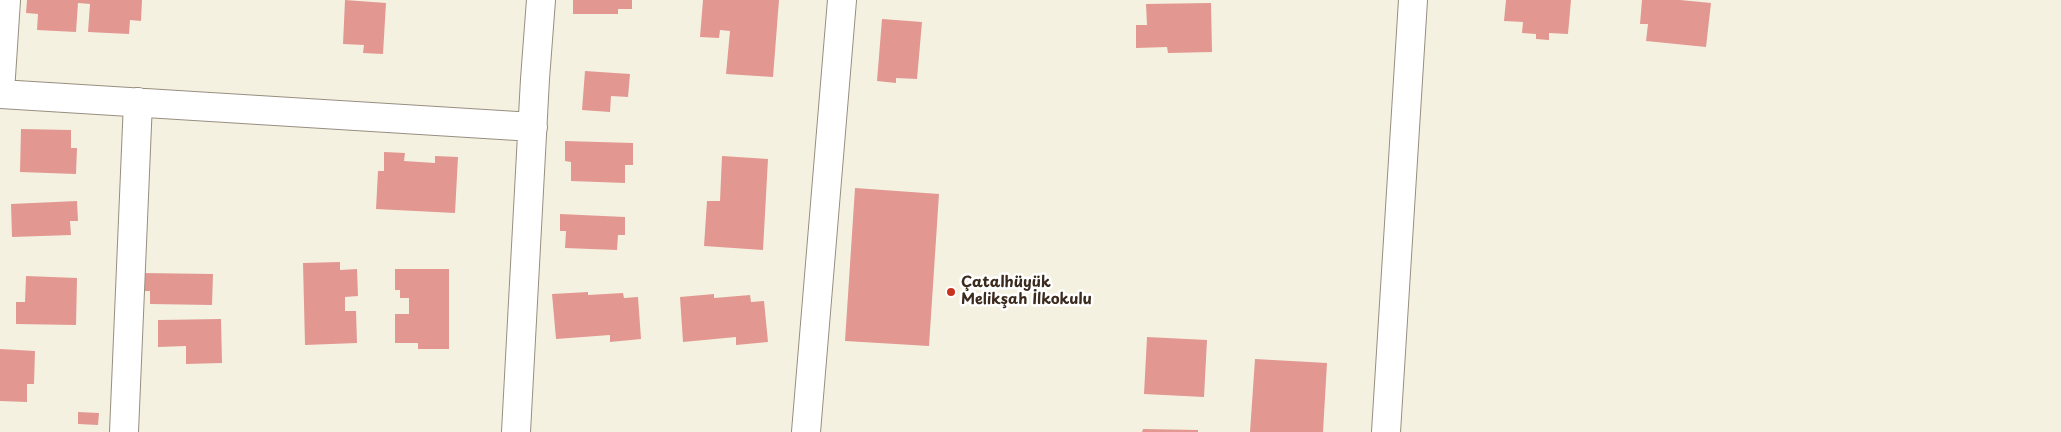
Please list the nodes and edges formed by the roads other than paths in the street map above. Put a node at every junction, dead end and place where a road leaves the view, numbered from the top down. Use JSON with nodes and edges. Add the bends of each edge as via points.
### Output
{"nodes":[{"id":1,"x":6,"y":0,"type":"edge"},
{"id":2,"x":541,"y":0,"type":"edge"},
{"id":3,"x":842,"y":0,"type":"edge"},
{"id":4,"x":1413,"y":0,"type":"edge"},
{"id":5,"x":0,"y":93,"type":"edge"},
{"id":6,"x":138,"y":102,"type":"junction"},
{"id":7,"x":533,"y":126,"type":"junction"},
{"id":8,"x":124,"y":432,"type":"edge"},
{"id":9,"x":516,"y":432,"type":"edge"},
{"id":10,"x":806,"y":432,"type":"edge"},
{"id":11,"x":1386,"y":432,"type":"edge"}],
"edges":[{"from":1,"to":5,"type":"street"},
{"from":2,"to":7,"type":"street"},
{"from":3,"to":10,"type":"street"},
{"from":4,"to":11,"type":"street"},
{"from":5,"to":6,"type":"street"},
{"from":6,"to":7,"type":"street"},
{"from":6,"to":8,"type":"street"},
{"from":7,"to":9,"type":"street"}]}
